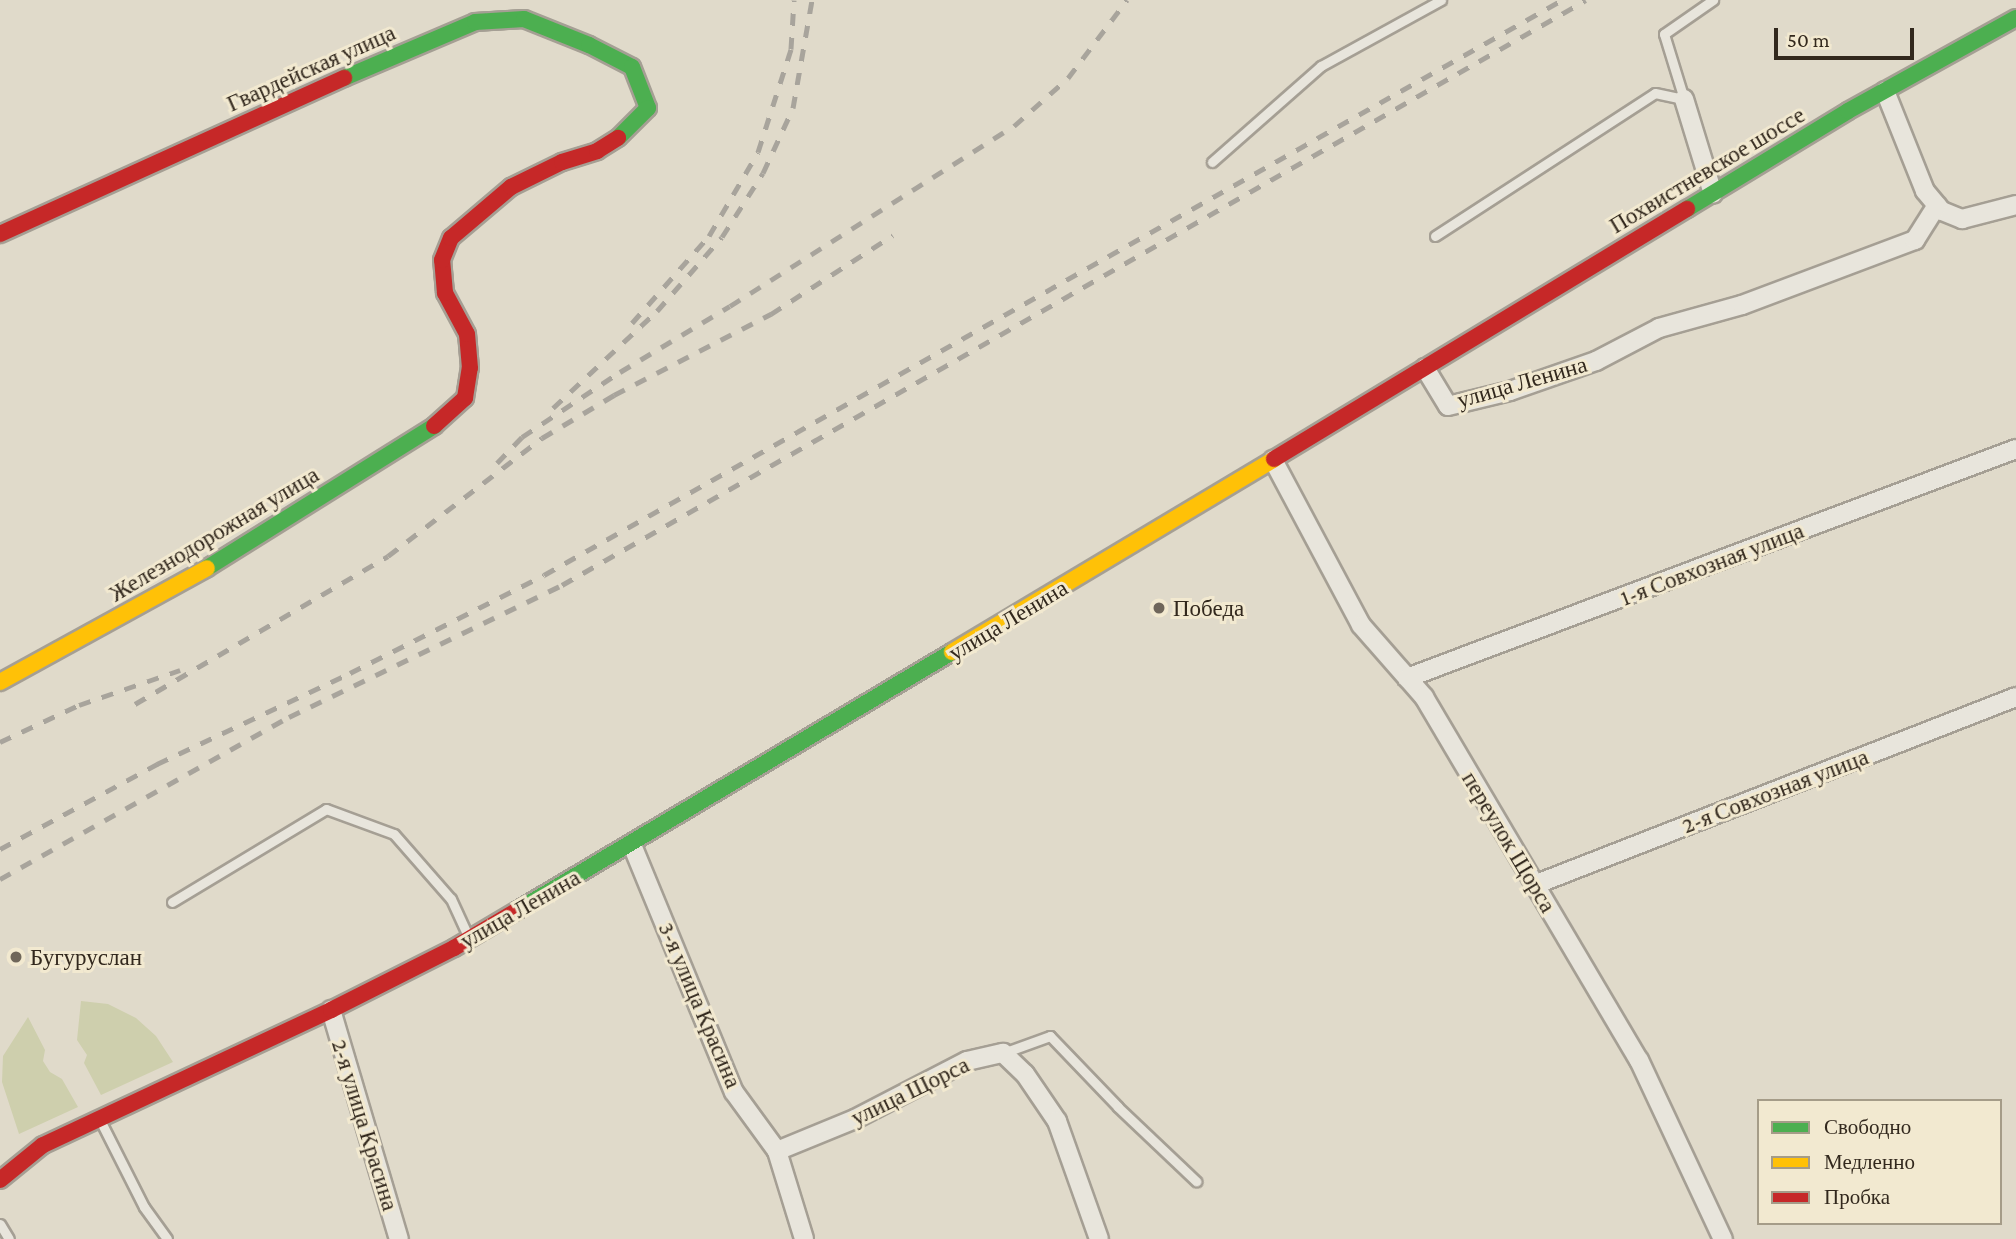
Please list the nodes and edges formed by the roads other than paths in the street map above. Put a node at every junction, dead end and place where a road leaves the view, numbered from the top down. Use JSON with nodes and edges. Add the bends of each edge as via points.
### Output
{"nodes":[{"id":1,"x":1441,"y":0,"type":"edge"},
{"id":2,"x":1713,"y":0,"type":"edge"},
{"id":3,"x":2016,"y":19,"type":"edge"},
{"id":4,"x":1885,"y":91,"type":"junction"},
{"id":5,"x":1684,"y":99,"type":"junction"},
{"id":6,"x":1212,"y":162,"type":"dead end"},
{"id":7,"x":1713,"y":194,"type":"junction"},
{"id":8,"x":1937,"y":205,"type":"junction"},
{"id":9,"x":2016,"y":205,"type":"edge"},
{"id":10,"x":0,"y":234,"type":"edge"},
{"id":11,"x":1435,"y":236,"type":"dead end"},
{"id":12,"x":1425,"y":368,"type":"junction"},
{"id":13,"x":446,"y":418,"type":"joint"},
{"id":14,"x":2016,"y":449,"type":"edge"},
{"id":15,"x":1273,"y":460,"type":"junction"},
{"id":16,"x":1407,"y":678,"type":"junction"},
{"id":17,"x":0,"y":682,"type":"edge"},
{"id":18,"x":2016,"y":697,"type":"edge"},
{"id":19,"x":632,"y":845,"type":"junction"},
{"id":20,"x":1534,"y":885,"type":"junction"},
{"id":21,"x":172,"y":902,"type":"dead end"},
{"id":22,"x":469,"y":939,"type":"junction"},
{"id":23,"x":331,"y":1010,"type":"junction"},
{"id":24,"x":1003,"y":1053,"type":"junction"},
{"id":25,"x":99,"y":1118,"type":"junction"},
{"id":26,"x":777,"y":1151,"type":"junction"},
{"id":27,"x":0,"y":1180,"type":"edge"},
{"id":28,"x":1196,"y":1181,"type":"dead end"},
{"id":29,"x":0,"y":1224,"type":"edge"},
{"id":30,"x":9,"y":1239,"type":"edge"},
{"id":31,"x":167,"y":1239,"type":"edge"},
{"id":32,"x":399,"y":1239,"type":"edge"},
{"id":33,"x":804,"y":1239,"type":"edge"},
{"id":34,"x":1099,"y":1239,"type":"edge"},
{"id":35,"x":1723,"y":1239,"type":"edge"}],
"edges":[{"from":1,"to":6,"type":"lane","via":[[1321,66]]},
{"from":2,"to":5,"type":"lane","via":[[1664,34]]},
{"from":3,"to":4,"type":"main road","name":"Похвистневское шоссе"},
{"from":4,"to":7,"type":"main road","name":"Похвистневское шоссе"},
{"from":4,"to":8,"type":"street","via":[[1925,191]]},
{"from":5,"to":7,"type":"street"},
{"from":5,"to":11,"type":"lane","via":[[1655,93]]},
{"from":7,"to":12,"type":"main road","name":"Похвистневское шоссе"},
{"from":8,"to":9,"type":"street","via":[[1962,219]]},
{"from":8,"to":12,"type":"street","name":"улица Ленина","via":[[1915,240],[1754,301],[1659,328],[1596,361],[1510,391],[1448,406]]},
{"from":10,"to":13,"type":"main road","name":"Гвардейская улица","via":[[474,22],[524,19],[589,45],[632,67],[648,108],[621,136],[597,151],[511,187],[451,238],[442,260],[445,293],[467,334],[470,368],[465,398]]},
{"from":12,"to":15,"type":"main road","name":"улица Ленина"},
{"from":13,"to":17,"type":"main road","name":"Железнодорожная улица","via":[[239,551]]},
{"from":14,"to":16,"type":"street","name":"1-я Совхозная улица"},
{"from":15,"to":16,"type":"street","name":"переулок Щорса","via":[[1361,625]]},
{"from":15,"to":19,"type":"main road","name":"улица Ленина"},
{"from":16,"to":20,"type":"street","name":"переулок Щорса","via":[[1424,697]]},
{"from":18,"to":20,"type":"street","name":"2-я Совхозная улица"},
{"from":19,"to":22,"type":"main road","name":"улица Ленина"},
{"from":19,"to":26,"type":"street","name":"3-я улица Красина","via":[[734,1092]]},
{"from":20,"to":35,"type":"street","name":"переулок Щорса","via":[[1639,1060]]},
{"from":21,"to":22,"type":"lane","via":[[326,809],[394,835],[451,898]]},
{"from":22,"to":23,"type":"main road","name":"улица Ленина"},
{"from":23,"to":25,"type":"main road","name":"улица Ленина"},
{"from":23,"to":32,"type":"street","name":"2-я улица Красина"},
{"from":24,"to":26,"type":"street","name":"улица Щорса","via":[[967,1060],[855,1119]]},
{"from":24,"to":28,"type":"lane","via":[[1051,1036]]},
{"from":24,"to":34,"type":"street","via":[[1025,1074],[1057,1121]]},
{"from":25,"to":27,"type":"main road","name":"улица Ленина","via":[[43,1145]]},
{"from":25,"to":31,"type":"lane","via":[[144,1207]]},
{"from":26,"to":33,"type":"street","name":"3-я улица Красина"},
{"from":29,"to":30,"type":"lane"}]}
